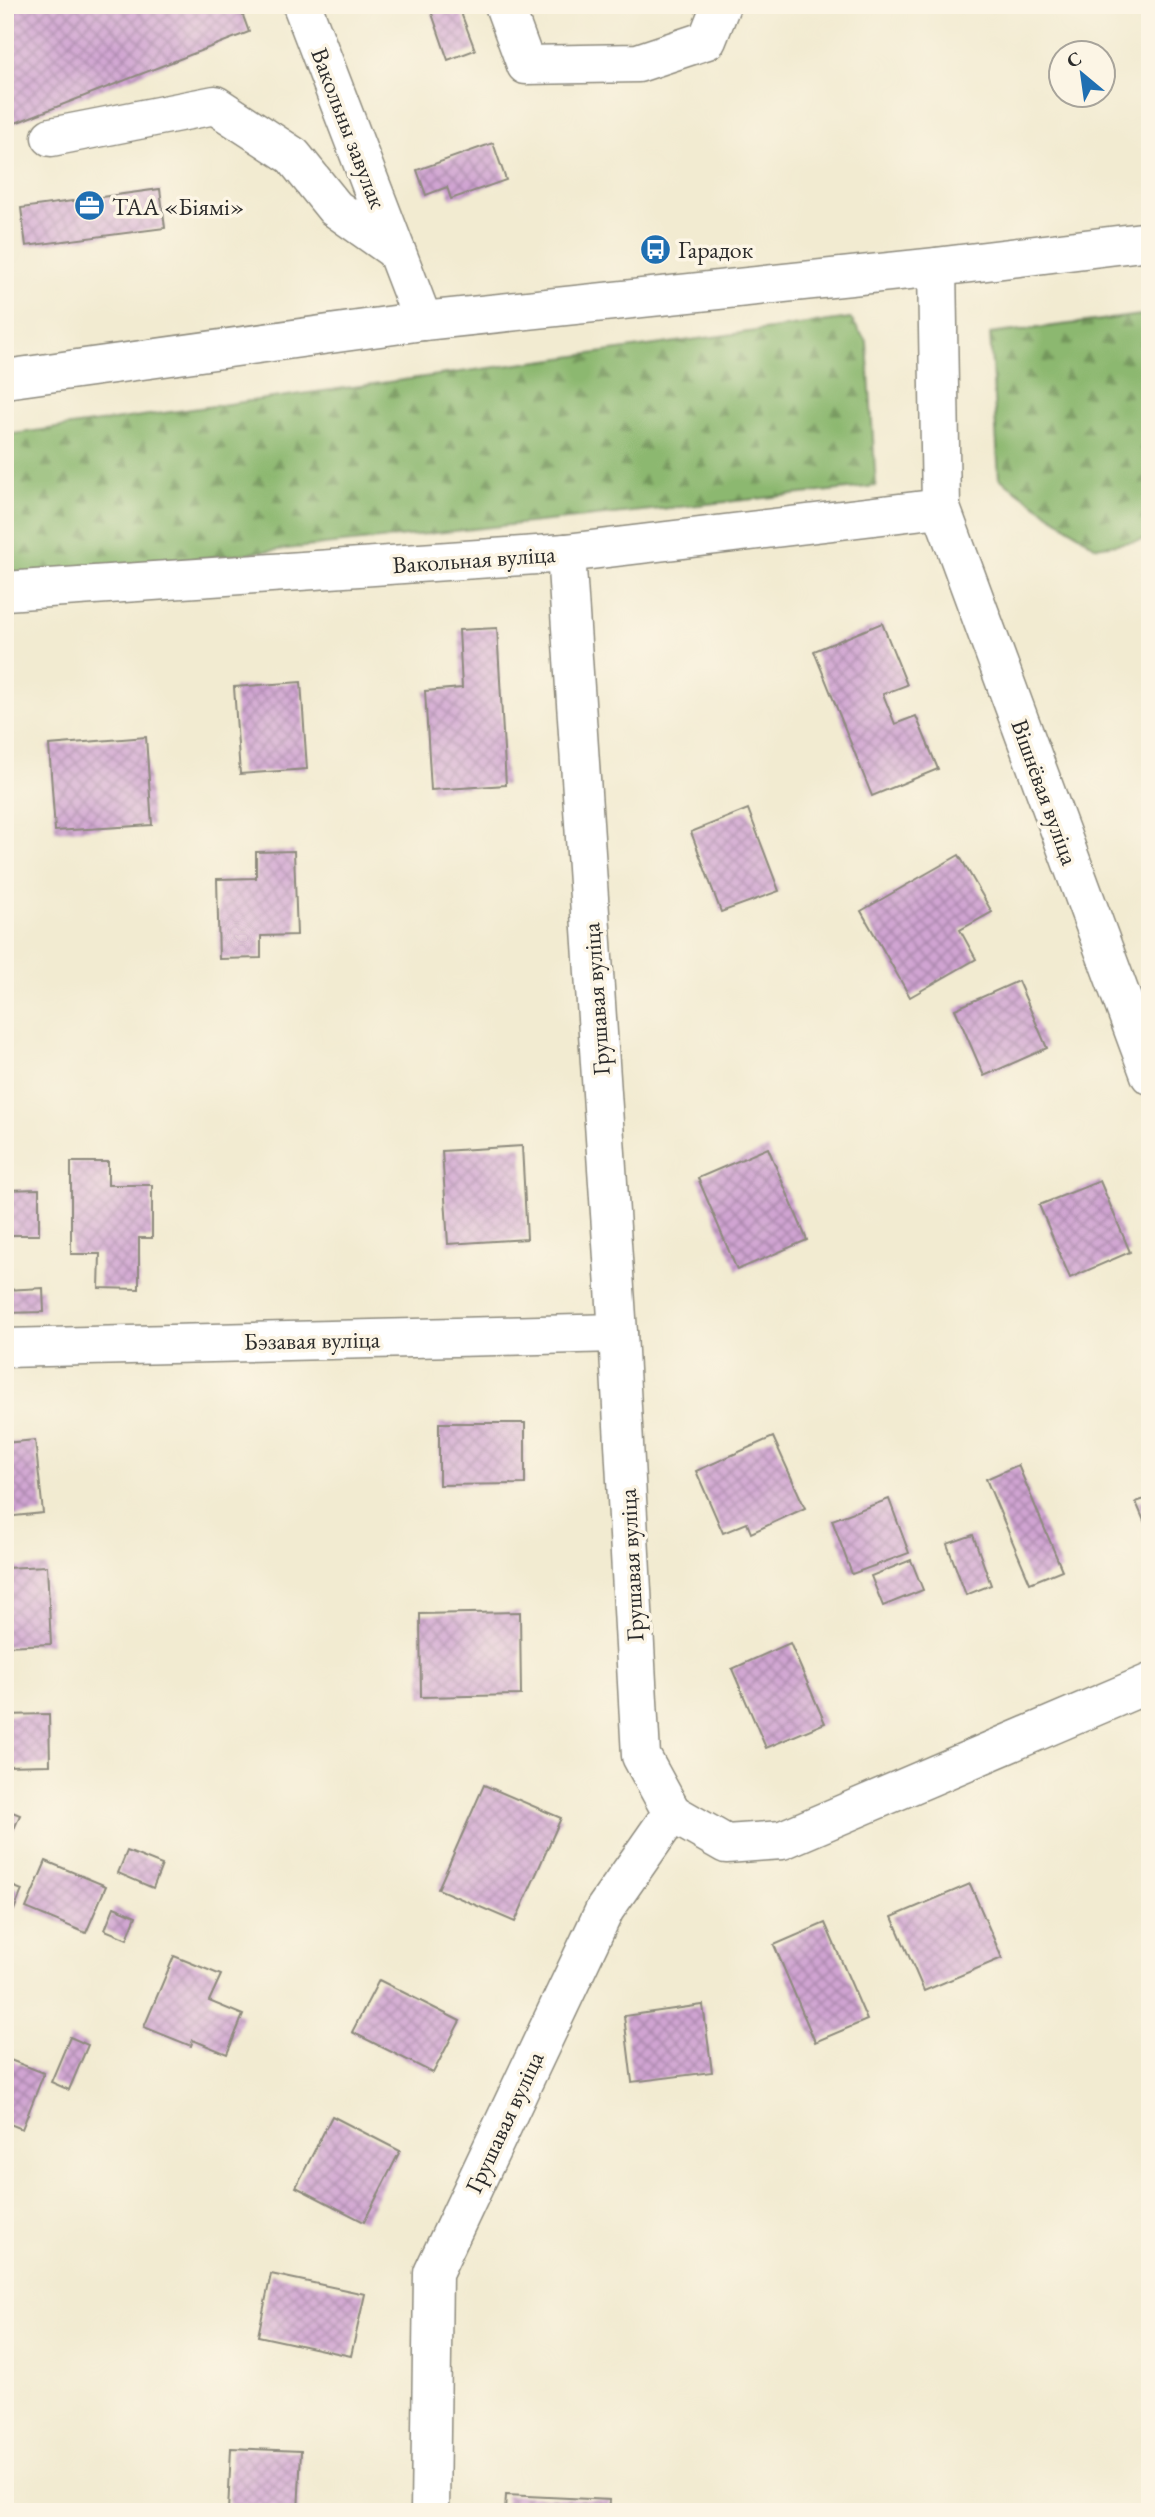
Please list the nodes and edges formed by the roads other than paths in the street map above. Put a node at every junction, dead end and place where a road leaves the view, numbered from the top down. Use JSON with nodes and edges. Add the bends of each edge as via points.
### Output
{"nodes":[{"id":1,"x":302,"y":5,"type":"edge"},
{"id":2,"x":504,"y":5,"type":"edge"},
{"id":3,"x":721,"y":5,"type":"edge"},
{"id":4,"x":51,"y":137,"type":"dead end"},
{"id":5,"x":1150,"y":241,"type":"edge"},
{"id":6,"x":396,"y":251,"type":"junction"},
{"id":7,"x":937,"y":267,"type":"junction"},
{"id":8,"x":423,"y":321,"type":"junction"},
{"id":9,"x":5,"y":379,"type":"edge"},
{"id":10,"x":941,"y":508,"type":"junction"},
{"id":11,"x":566,"y":553,"type":"junction"},
{"id":12,"x":5,"y":590,"type":"edge"},
{"id":13,"x":1150,"y":1075,"type":"edge"},
{"id":14,"x":618,"y":1333,"type":"junction"},
{"id":15,"x":5,"y":1348,"type":"edge"},
{"id":16,"x":1150,"y":1684,"type":"edge"},
{"id":17,"x":672,"y":1813,"type":"junction"},
{"id":18,"x":430,"y":2512,"type":"edge"}],
"edges":[{"from":1,"to":6,"type":"street","name":"Вакольны завулак"},
{"from":2,"to":3,"type":"street","via":[[526,65],[638,62],[707,40]]},
{"from":4,"to":6,"type":"street","via":[[215,105],[293,156],[334,208]]},
{"from":5,"to":7,"type":"street"},
{"from":6,"to":8,"type":"street","name":"Вакольны завулак"},
{"from":7,"to":8,"type":"street"},
{"from":7,"to":10,"type":"street","name":"Вішнёвая вуліца"},
{"from":8,"to":9,"type":"street"},
{"from":10,"to":11,"type":"street","name":"Вакольная вуліца"},
{"from":10,"to":13,"type":"street","name":"Вішнёвая вуліца"},
{"from":11,"to":12,"type":"street","name":"Вакольная вуліца"},
{"from":11,"to":14,"type":"street","name":"Грушавая вуліца"},
{"from":14,"to":15,"type":"street","name":"Бэзавая вуліца"},
{"from":14,"to":17,"type":"street","name":"Грушавая вуліца","via":[[641,1756]]},
{"from":16,"to":17,"type":"street","via":[[782,1840],[726,1844]]},
{"from":17,"to":18,"type":"street","name":"Грушавая вуліца","via":[[605,1909],[433,2273]]}]}
